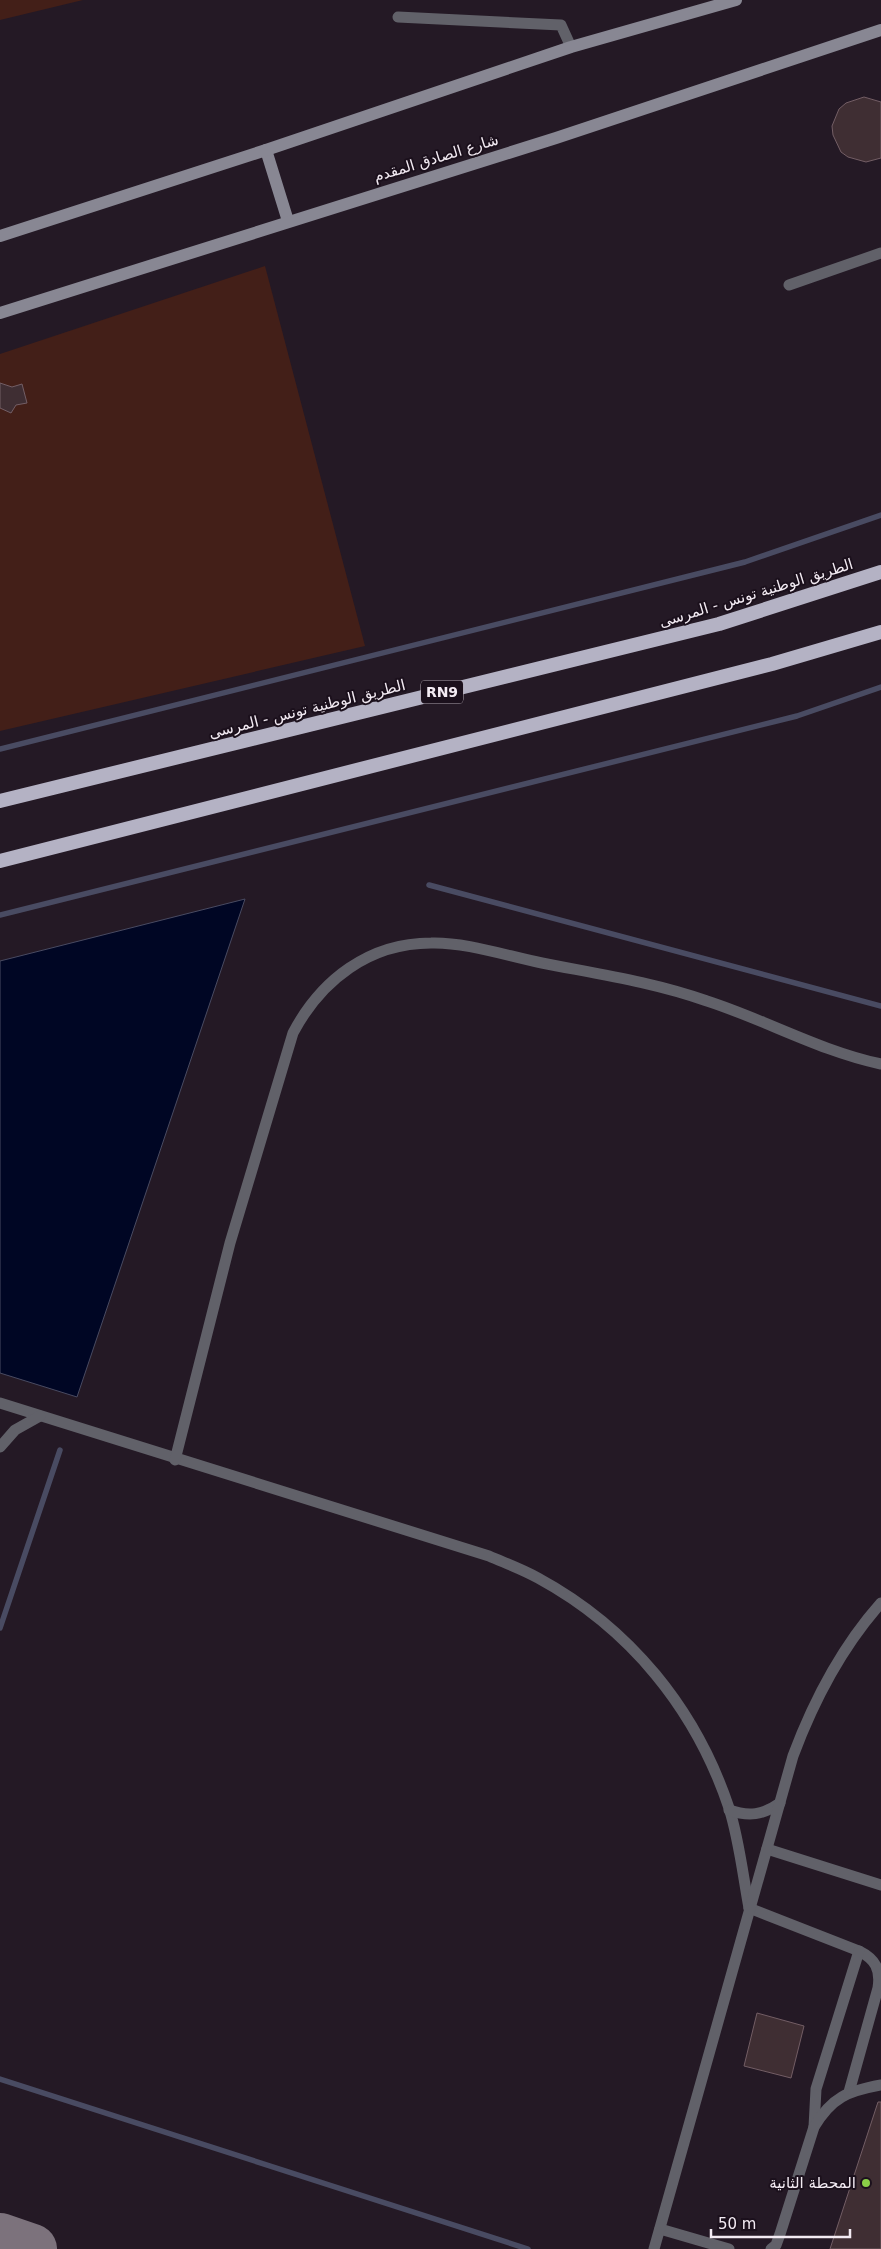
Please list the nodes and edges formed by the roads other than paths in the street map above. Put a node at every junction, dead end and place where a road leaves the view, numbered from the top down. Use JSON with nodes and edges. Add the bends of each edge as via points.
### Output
{"nodes":[{"id":1,"x":736,"y":0,"type":"edge"},
{"id":2,"x":398,"y":17,"type":"dead end"},
{"id":3,"x":881,"y":30,"type":"edge"},
{"id":4,"x":571,"y":47,"type":"junction"},
{"id":5,"x":266,"y":150,"type":"junction"},
{"id":6,"x":288,"y":221,"type":"junction"},
{"id":7,"x":0,"y":236,"type":"edge"},
{"id":8,"x":881,"y":253,"type":"edge"},
{"id":9,"x":789,"y":286,"type":"dead end"},
{"id":10,"x":0,"y":313,"type":"edge"},
{"id":11,"x":881,"y":572,"type":"edge"},
{"id":12,"x":881,"y":632,"type":"edge"},
{"id":13,"x":0,"y":801,"type":"edge"},
{"id":14,"x":0,"y":861,"type":"edge"},
{"id":15,"x":881,"y":1064,"type":"edge"},
{"id":16,"x":0,"y":1403,"type":"edge"},
{"id":17,"x":40,"y":1416,"type":"junction"},
{"id":18,"x":0,"y":1447,"type":"edge"},
{"id":19,"x":175,"y":1460,"type":"junction"},
{"id":20,"x":881,"y":1603,"type":"edge"},
{"id":21,"x":780,"y":1804,"type":"junction"},
{"id":22,"x":730,"y":1810,"type":"junction"},
{"id":23,"x":767,"y":1849,"type":"junction"},
{"id":24,"x":881,"y":1885,"type":"edge"},
{"id":25,"x":749,"y":1908,"type":"junction"},
{"id":26,"x":859,"y":1950,"type":"junction"},
{"id":27,"x":879,"y":1966,"type":"edge"},
{"id":28,"x":881,"y":2085,"type":"edge"},
{"id":29,"x":849,"y":2092,"type":"junction"},
{"id":30,"x":814,"y":2127,"type":"junction"},
{"id":31,"x":660,"y":2229,"type":"junction"},
{"id":32,"x":654,"y":2249,"type":"edge"},
{"id":33,"x":729,"y":2249,"type":"edge"},
{"id":34,"x":772,"y":2249,"type":"edge"}],
"edges":[{"from":1,"to":4,"type":"main road"},
{"from":2,"to":4,"type":"lane","via":[[561,25]]},
{"from":3,"to":6,"type":"main road","name":"شارع الصادق المقدم","via":[[556,138]]},
{"from":4,"to":5,"type":"main road"},
{"from":5,"to":6,"type":"main road"},
{"from":5,"to":7,"type":"main road"},
{"from":6,"to":10,"type":"main road","name":"شارع الصادق المقدم"},
{"from":8,"to":9,"type":"lane"},
{"from":11,"to":13,"type":"highway","name":"الطريق الوطنية تونس - المرسى","number":"RN9","via":[[720,624]]},
{"from":12,"to":14,"type":"highway","via":[[762,667]]},
{"from":15,"to":19,"type":"lane","via":[[822,1046],[744,1014],[669,989],[452,944],[412,944],[385,950],[354,964],[325,987],[302,1016],[294,1033],[230,1243]]},
{"from":16,"to":17,"type":"lane"},
{"from":17,"to":18,"type":"lane","via":[[16,1430]]},
{"from":17,"to":19,"type":"lane"},
{"from":19,"to":22,"type":"lane","via":[[489,1556],[537,1577],[581,1604],[621,1636],[657,1674],[687,1716],[712,1762]]},
{"from":20,"to":21,"type":"lane","via":[[851,1640],[819,1694],[793,1756]]},
{"from":21,"to":22,"type":"lane","via":[[756,1815],[742,1815]]},
{"from":21,"to":23,"type":"lane"},
{"from":22,"to":25,"type":"lane"},
{"from":23,"to":24,"type":"lane"},
{"from":23,"to":25,"type":"lane"},
{"from":25,"to":26,"type":"lane"},
{"from":25,"to":31,"type":"lane"},
{"from":26,"to":27,"type":"lane"},
{"from":26,"to":30,"type":"lane","via":[[816,2088]]},
{"from":27,"to":29,"type":"lane","via":[[878,1988]]},
{"from":28,"to":29,"type":"lane"},
{"from":29,"to":30,"type":"lane","via":[[823,2112]]},
{"from":30,"to":34,"type":"lane","via":[[780,2234]]},
{"from":31,"to":32,"type":"lane"},
{"from":31,"to":33,"type":"lane"}]}
